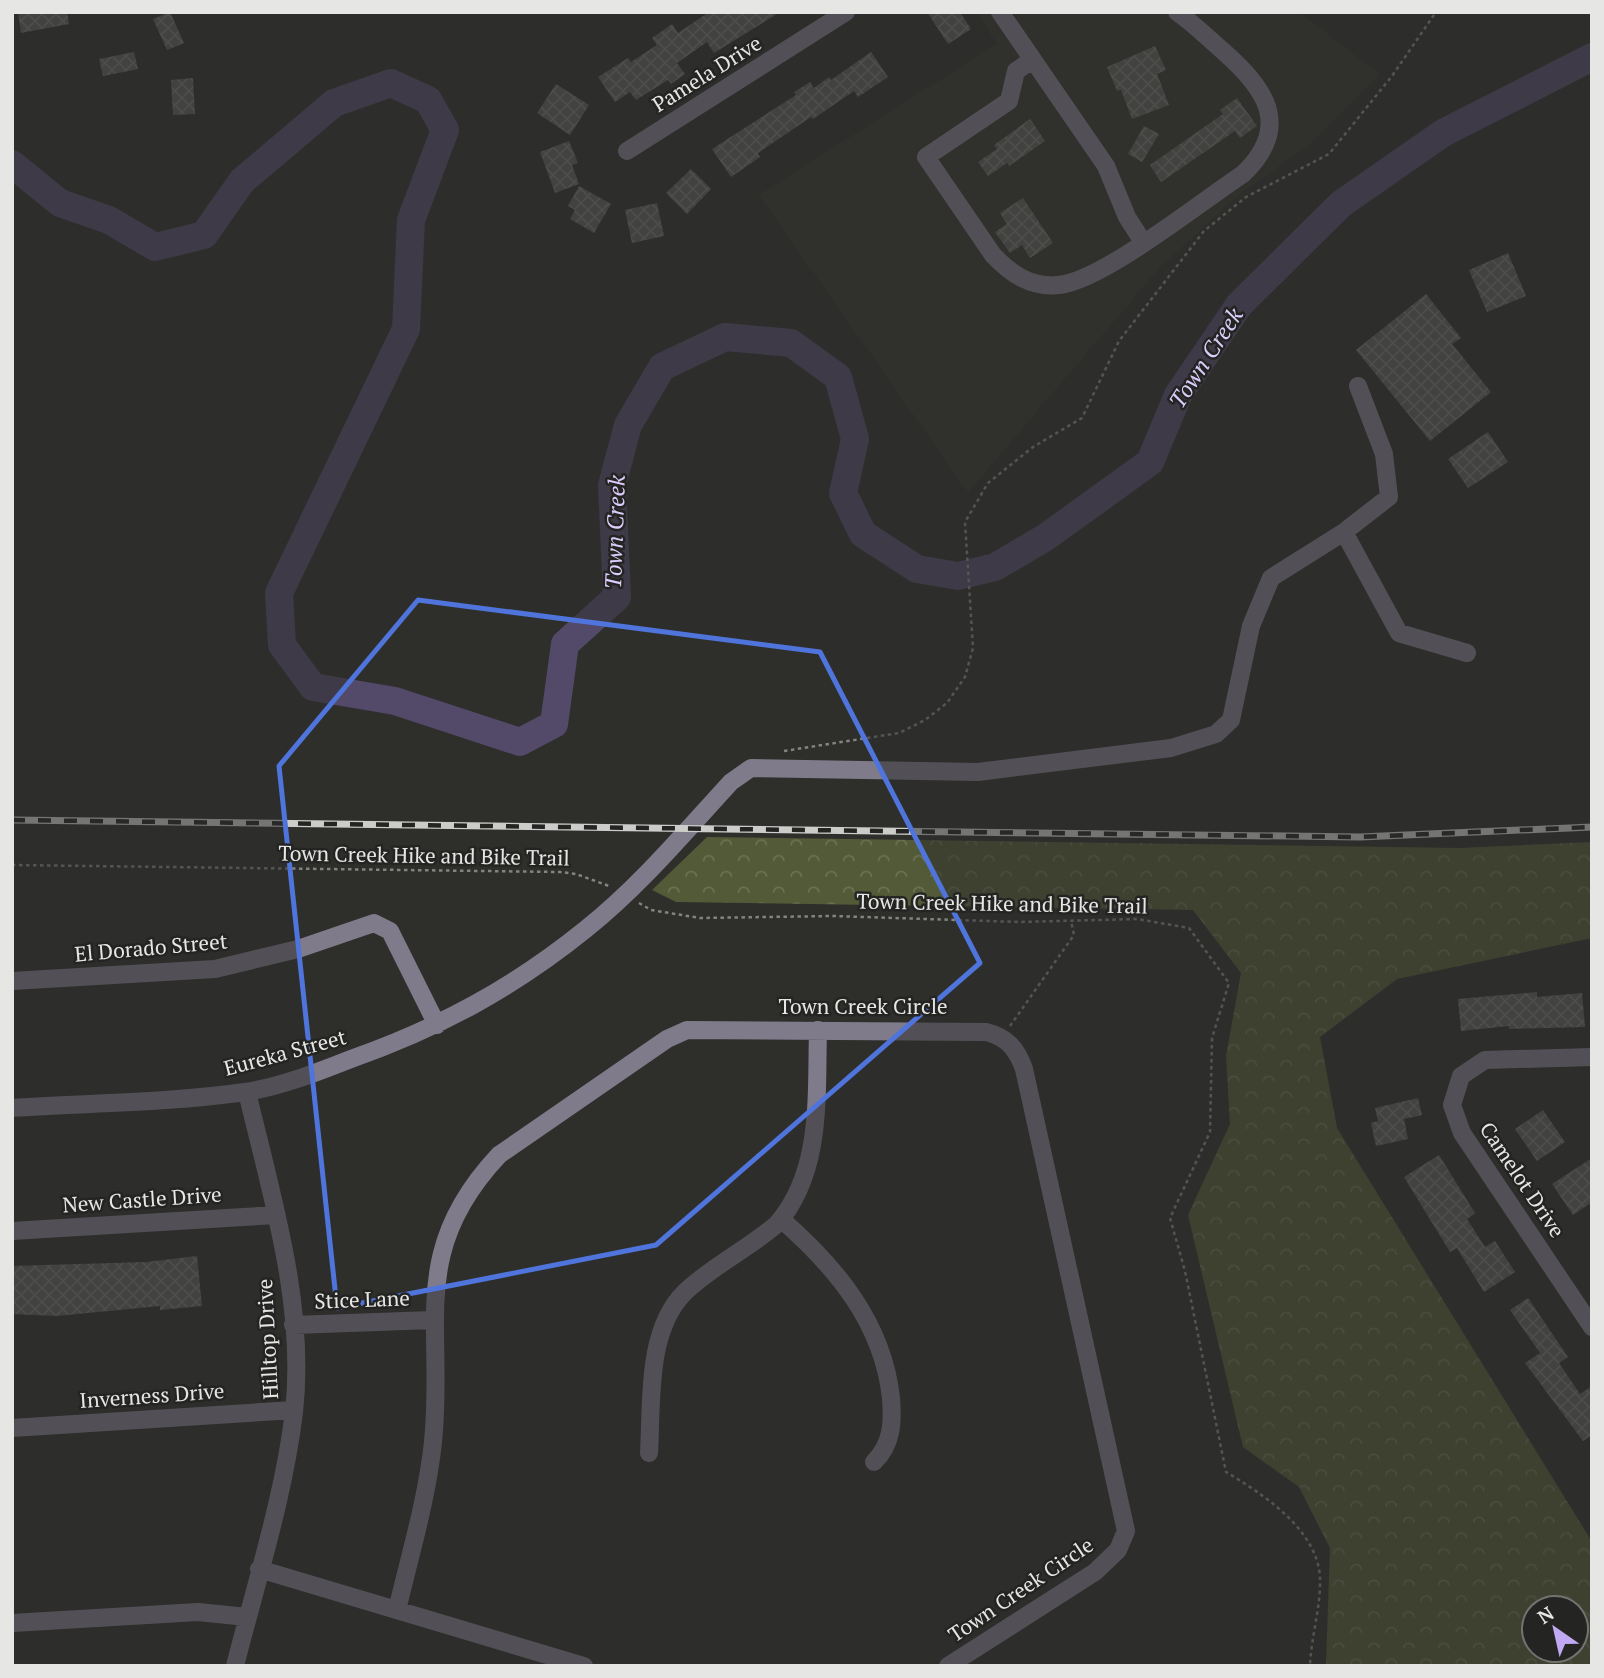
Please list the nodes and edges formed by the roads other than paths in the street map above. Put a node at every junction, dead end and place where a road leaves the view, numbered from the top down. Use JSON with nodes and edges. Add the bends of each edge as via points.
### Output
{"nodes":[{"id":1,"x":846,"y":12,"type":"edge"},
{"id":2,"x":1000,"y":12,"type":"edge"},
{"id":3,"x":1177,"y":12,"type":"edge"},
{"id":4,"x":1032,"y":60,"type":"junction"},
{"id":5,"x":627,"y":151,"type":"dead end"},
{"id":6,"x":1143,"y":242,"type":"junction"},
{"id":7,"x":1358,"y":386,"type":"dead end"},
{"id":8,"x":1344,"y":532,"type":"junction"},
{"id":9,"x":1467,"y":653,"type":"dead end"},
{"id":10,"x":12,"y":981,"type":"edge"},
{"id":11,"x":437,"y":1026,"type":"junction"},
{"id":12,"x":818,"y":1030,"type":"junction"},
{"id":13,"x":1592,"y":1057,"type":"edge"},
{"id":14,"x":247,"y":1091,"type":"junction"},
{"id":15,"x":12,"y":1108,"type":"edge"},
{"id":16,"x":275,"y":1215,"type":"junction"},
{"id":17,"x":782,"y":1219,"type":"junction"},
{"id":18,"x":12,"y":1231,"type":"edge"},
{"id":19,"x":433,"y":1320,"type":"junction"},
{"id":20,"x":293,"y":1325,"type":"junction"},
{"id":21,"x":1592,"y":1327,"type":"edge"},
{"id":22,"x":294,"y":1410,"type":"junction"},
{"id":23,"x":12,"y":1428,"type":"edge"},
{"id":24,"x":649,"y":1453,"type":"dead end"},
{"id":25,"x":874,"y":1462,"type":"dead end"},
{"id":26,"x":259,"y":1569,"type":"junction"},
{"id":27,"x":397,"y":1610,"type":"junction"},
{"id":28,"x":247,"y":1617,"type":"junction"},
{"id":29,"x":12,"y":1623,"type":"edge"},
{"id":30,"x":235,"y":1666,"type":"edge"},
{"id":31,"x":584,"y":1666,"type":"edge"},
{"id":32,"x":948,"y":1666,"type":"edge"}],
"edges":[{"from":1,"to":5,"type":"street","name":"Pamela Drive"},
{"from":2,"to":4,"type":"street"},
{"from":3,"to":6,"type":"street","via":[[1255,81],[1268,108],[1269,125],[1259,153],[1243,174]]},
{"from":4,"to":6,"type":"street","via":[[1106,166]]},
{"from":4,"to":6,"type":"street","via":[[1016,71],[1009,101],[926,157],[993,255],[1019,279],[1058,286],[1080,280]]},
{"from":7,"to":8,"type":"street","name":"Eureka Street","via":[[1384,454],[1390,497]]},
{"from":8,"to":9,"type":"street","via":[[1399,633]]},
{"from":8,"to":11,"type":"street","name":"Eureka Street","via":[[1271,578],[1251,626],[1231,720],[1216,734],[1171,748],[978,772],[751,768],[731,782],[587,929]]},
{"from":10,"to":11,"type":"street","name":"El Dorado Street","via":[[215,969],[298,949],[374,923],[390,931]]},
{"from":11,"to":14,"type":"street","name":"Eureka Street","via":[[327,1068]]},
{"from":12,"to":17,"type":"street","via":[[812,1145],[802,1182]]},
{"from":12,"to":19,"type":"street","name":"Town Creek Circle","via":[[677,1033],[520,1138],[479,1177],[452,1220],[437,1271]]},
{"from":12,"to":32,"type":"street","name":"Town Creek Circle","via":[[973,1031],[1002,1037],[1013,1046],[1024,1069],[1126,1531],[1118,1550],[1095,1572]]},
{"from":13,"to":21,"type":"street","name":"Camelot Drive","via":[[1485,1060],[1461,1076],[1452,1105],[1462,1133]]},
{"from":14,"to":15,"type":"street","name":"Eureka Street"},
{"from":14,"to":16,"type":"street","name":"Hilltop Drive"},
{"from":16,"to":18,"type":"street","name":"New Castle Drive"},
{"from":16,"to":20,"type":"street","name":"Hilltop Drive","via":[[286,1260]]},
{"from":17,"to":24,"type":"street","via":[[702,1278],[672,1309],[655,1369]]},
{"from":17,"to":25,"type":"street","via":[[840,1278],[877,1339],[889,1382],[892,1428],[886,1449]]},
{"from":19,"to":20,"type":"street","name":"Stice Lane"},
{"from":19,"to":27,"type":"street","name":"Town Creek Circle","via":[[433,1442]]},
{"from":20,"to":22,"type":"street","name":"Hilltop Drive"},
{"from":22,"to":23,"type":"street","name":"Inverness Drive"},
{"from":22,"to":26,"type":"street","name":"Hilltop Drive"},
{"from":26,"to":27,"type":"street"},
{"from":26,"to":28,"type":"street","name":"Hilltop Drive"},
{"from":27,"to":31,"type":"street"},
{"from":28,"to":29,"type":"street","via":[[198,1612]]},
{"from":28,"to":30,"type":"street","name":"Hilltop Drive"}]}
